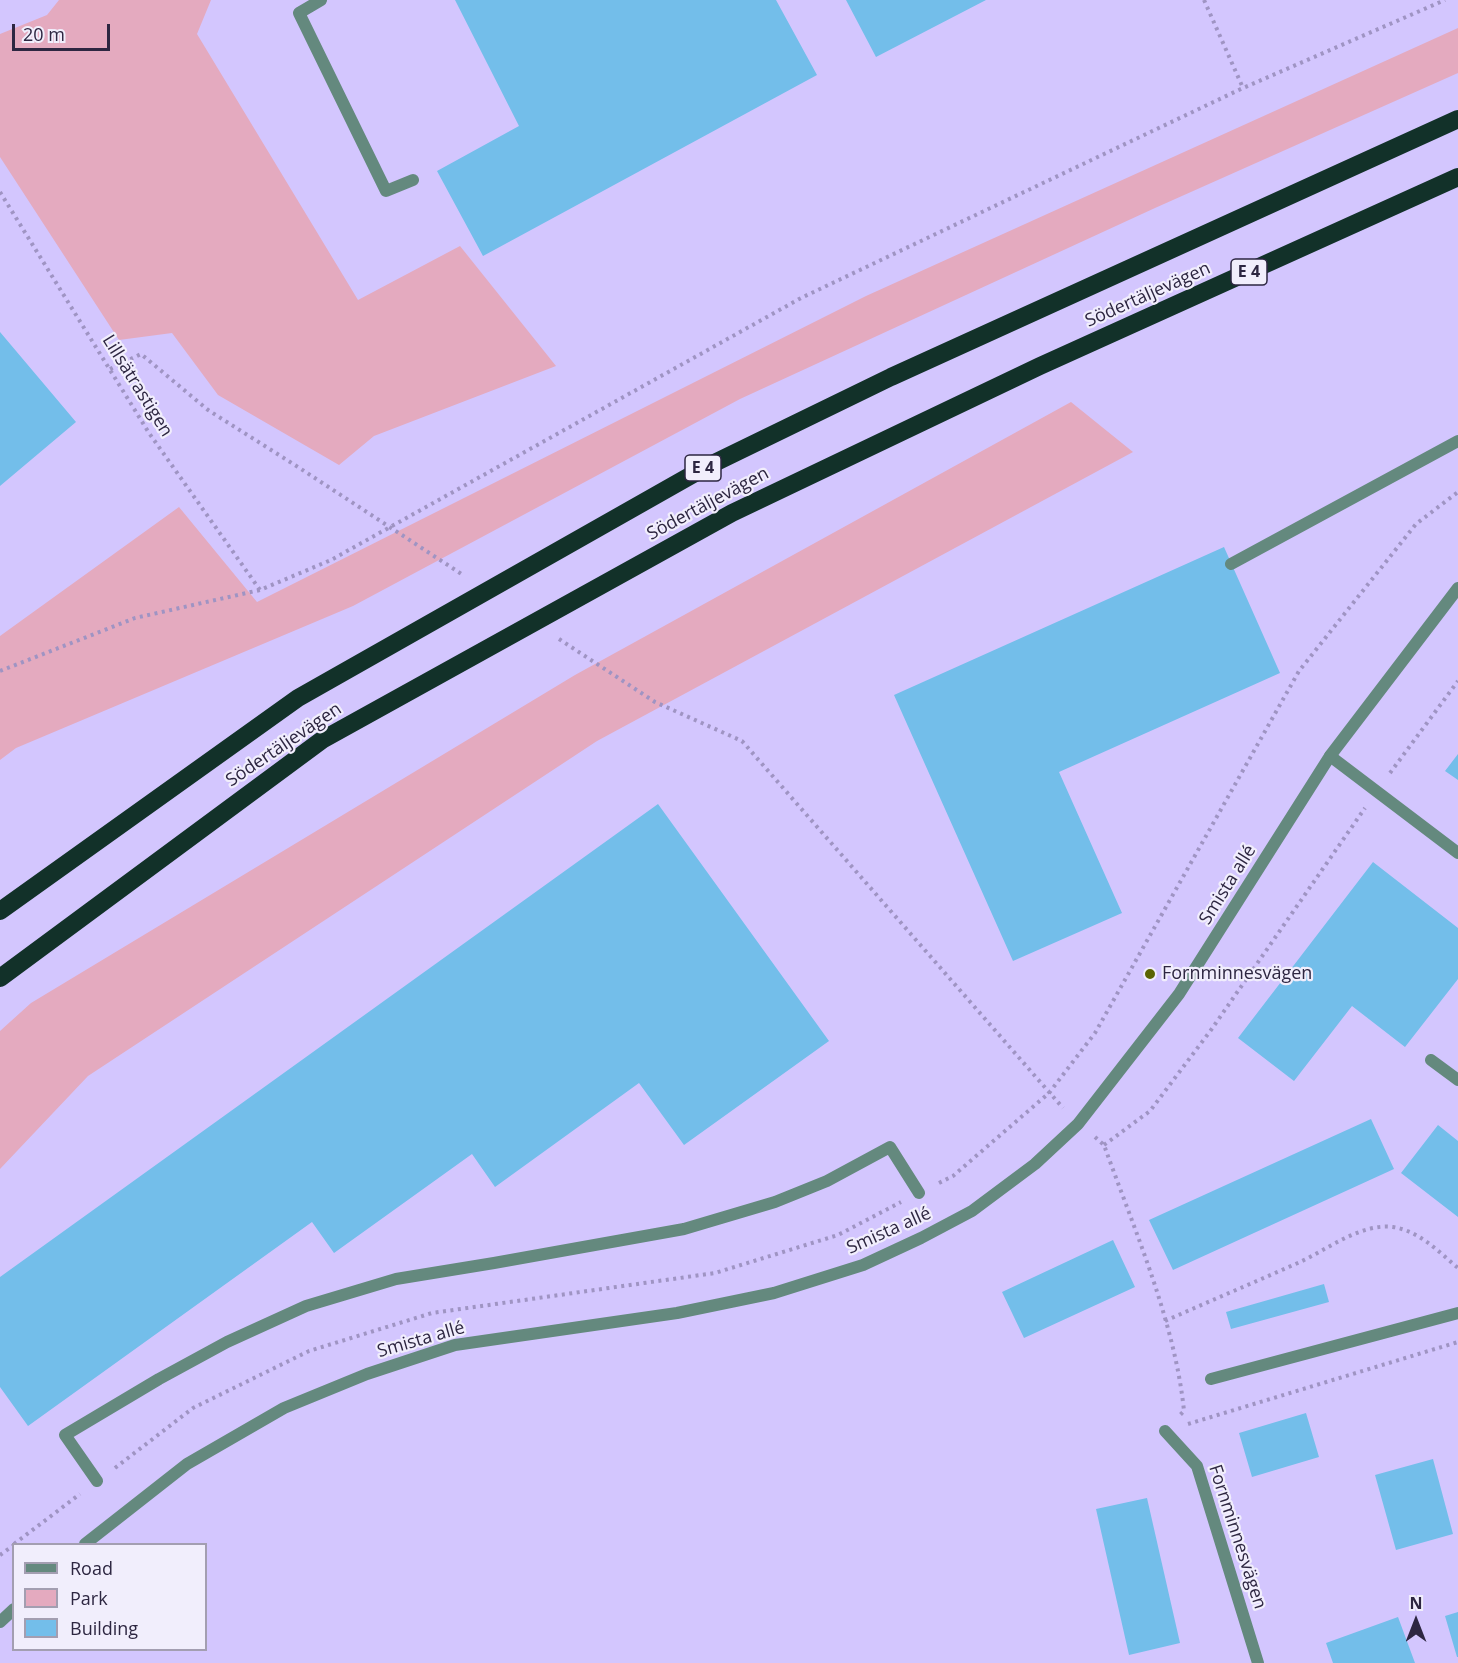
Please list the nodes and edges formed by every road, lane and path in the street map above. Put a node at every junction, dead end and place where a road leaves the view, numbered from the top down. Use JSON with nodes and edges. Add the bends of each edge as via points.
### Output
{"nodes":[{"id":1,"x":321,"y":0,"type":"edge"},
{"id":2,"x":1204,"y":0,"type":"edge"},
{"id":3,"x":1445,"y":0,"type":"edge"},
{"id":4,"x":1243,"y":88,"type":"junction"},
{"id":5,"x":1458,"y":119,"type":"edge"},
{"id":6,"x":1458,"y":177,"type":"edge"},
{"id":7,"x":413,"y":180,"type":"dead end"},
{"id":8,"x":0,"y":192,"type":"edge"},
{"id":9,"x":110,"y":369,"type":"junction"},
{"id":10,"x":1458,"y":441,"type":"edge"},
{"id":11,"x":298,"y":467,"type":"dead end"},
{"id":12,"x":1458,"y":492,"type":"edge"},
{"id":13,"x":1231,"y":564,"type":"dead end"},
{"id":14,"x":1458,"y":588,"type":"edge"},
{"id":15,"x":260,"y":590,"type":"junction"},
{"id":16,"x":0,"y":671,"type":"edge"},
{"id":17,"x":1458,"y":681,"type":"edge"},
{"id":18,"x":655,"y":702,"type":"dead end"},
{"id":19,"x":1330,"y":756,"type":"junction"},
{"id":20,"x":1376,"y":791,"type":"junction"},
{"id":21,"x":1458,"y":853,"type":"edge"},
{"id":22,"x":0,"y":911,"type":"edge"},
{"id":23,"x":0,"y":978,"type":"edge"},
{"id":24,"x":1431,"y":1060,"type":"dead end"},
{"id":25,"x":1458,"y":1080,"type":"edge"},
{"id":26,"x":1049,"y":1093,"type":"junction"},
{"id":27,"x":1078,"y":1124,"type":"junction"},
{"id":28,"x":1104,"y":1145,"type":"junction"},
{"id":29,"x":919,"y":1193,"type":"junction"},
{"id":30,"x":1458,"y":1268,"type":"edge"},
{"id":31,"x":1458,"y":1313,"type":"edge"},
{"id":32,"x":1165,"y":1321,"type":"junction"},
{"id":33,"x":1458,"y":1342,"type":"edge"},
{"id":34,"x":1210,"y":1379,"type":"dead end"},
{"id":35,"x":1165,"y":1431,"type":"junction"},
{"id":36,"x":98,"y":1481,"type":"junction"},
{"id":37,"x":17,"y":1543,"type":"edge"},
{"id":38,"x":88,"y":1543,"type":"edge"},
{"id":39,"x":12,"y":1611,"type":"edge"},
{"id":40,"x":0,"y":1622,"type":"edge"},
{"id":41,"x":1258,"y":1663,"type":"edge"}],
"edges":[{"from":1,"to":7,"type":"street","via":[[299,13],[386,191]]},
{"from":2,"to":4,"type":"path"},
{"from":3,"to":4,"type":"path"},
{"from":4,"to":15,"type":"path","via":[[801,298],[331,560]]},
{"from":5,"to":22,"type":"highway","name":"Södertäljevägen","number":"E 4","via":[[891,377],[704,468],[298,698]]},
{"from":6,"to":23,"type":"highway","name":"Södertäljevägen","number":"E 4","via":[[1040,366],[732,513],[322,740]]},
{"from":8,"to":9,"type":"path","name":"Lillsätrastigen"},
{"from":9,"to":11,"type":"path","via":[[141,354],[208,410]]},
{"from":9,"to":15,"type":"path","name":"Lillsätrastigen","via":[[149,433]]},
{"from":10,"to":13,"type":"street"},
{"from":12,"to":26,"type":"path","via":[[1416,524],[1299,671],[1095,1033]]},
{"from":14,"to":19,"type":"street","name":"Smista allé"},
{"from":15,"to":16,"type":"path","via":[[135,618]]},
{"from":17,"to":20,"type":"path"},
{"from":18,"to":26,"type":"path","via":[[741,741]]},
{"from":19,"to":20,"type":"street"},
{"from":19,"to":27,"type":"street","name":"Smista allé","via":[[1179,994]]},
{"from":20,"to":21,"type":"street"},
{"from":20,"to":28,"type":"path","via":[[1211,1030],[1150,1111]]},
{"from":24,"to":25,"type":"street"},
{"from":26,"to":27,"type":"path"},
{"from":26,"to":29,"type":"path","via":[[953,1176]]},
{"from":27,"to":28,"type":"path"},
{"from":27,"to":38,"type":"street","name":"Smista allé","via":[[1035,1164],[972,1211],[863,1264],[774,1293],[677,1313],[455,1345],[367,1374],[284,1408],[187,1464]]},
{"from":28,"to":32,"type":"path"},
{"from":29,"to":36,"type":"path","via":[[838,1235],[715,1273],[432,1313],[309,1351],[193,1408]]},
{"from":29,"to":36,"type":"street","via":[[890,1146],[775,1202],[684,1229],[396,1279],[306,1306],[226,1342],[65,1434]]},
{"from":30,"to":32,"type":"path","via":[[1417,1234],[1379,1226]]},
{"from":31,"to":34,"type":"street"},
{"from":32,"to":35,"type":"path","via":[[1184,1411]]},
{"from":33,"to":35,"type":"path"},
{"from":35,"to":41,"type":"street","name":"Fornminnesvägen","via":[[1197,1466]]},
{"from":36,"to":37,"type":"path"},
{"from":39,"to":40,"type":"street"}]}
